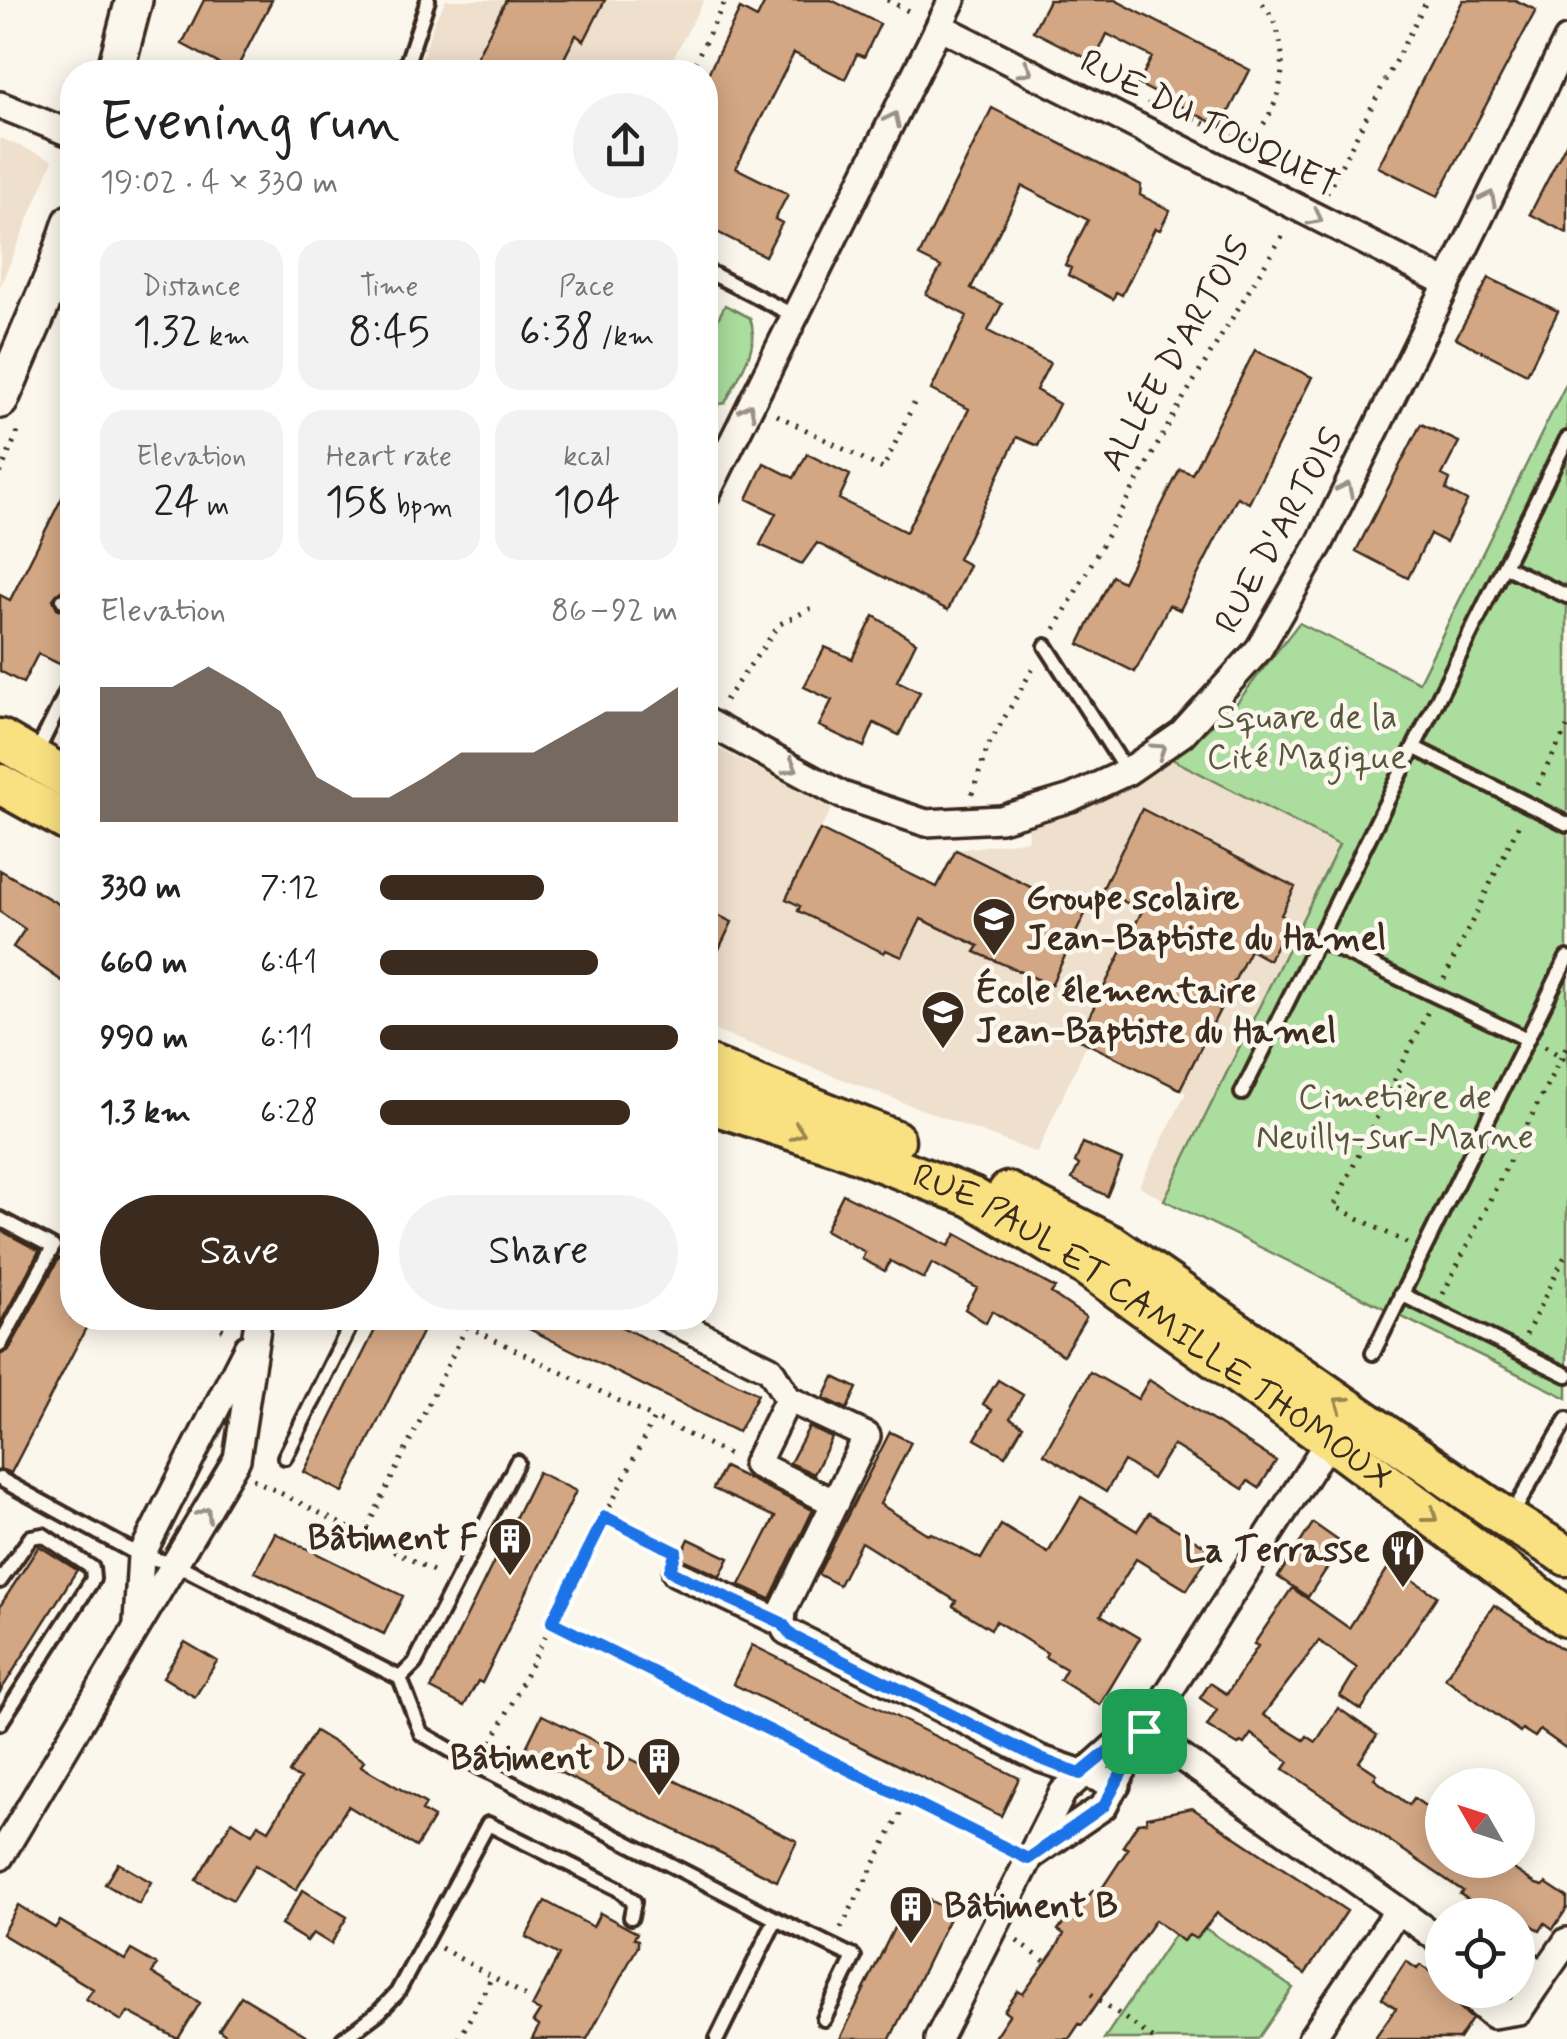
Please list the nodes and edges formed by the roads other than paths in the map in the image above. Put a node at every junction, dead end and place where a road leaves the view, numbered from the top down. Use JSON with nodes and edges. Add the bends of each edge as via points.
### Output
{"nodes":[{"id":1,"x":134,"y":0,"type":"edge"},
{"id":2,"x":428,"y":0,"type":"edge"},
{"id":3,"x":952,"y":0,"type":"edge"},
{"id":4,"x":939,"y":26,"type":"junction"},
{"id":5,"x":1567,"y":40,"type":"edge"},
{"id":6,"x":118,"y":60,"type":"edge"},
{"id":7,"x":408,"y":60,"type":"edge"},
{"id":8,"x":0,"y":105,"type":"edge"},
{"id":9,"x":60,"y":129,"type":"edge"},
{"id":10,"x":718,"y":277,"type":"edge"},
{"id":11,"x":1447,"y":283,"type":"junction"},
{"id":12,"x":60,"y":285,"type":"edge"},
{"id":13,"x":795,"y":316,"type":"junction"},
{"id":14,"x":0,"y":400,"type":"edge"},
{"id":15,"x":1567,"y":439,"type":"edge"},
{"id":16,"x":718,"y":471,"type":"edge"},
{"id":17,"x":1504,"y":566,"type":"junction"},
{"id":18,"x":1567,"y":596,"type":"edge"},
{"id":19,"x":1046,"y":646,"type":"road end"},
{"id":20,"x":60,"y":705,"type":"edge"},
{"id":21,"x":718,"y":728,"type":"edge"},
{"id":22,"x":0,"y":739,"type":"edge"},
{"id":23,"x":1415,"y":748,"type":"junction"},
{"id":24,"x":34,"y":758,"type":"junction"},
{"id":25,"x":1127,"y":772,"type":"junction"},
{"id":26,"x":60,"y":774,"type":"edge"},
{"id":27,"x":0,"y":784,"type":"edge"},
{"id":28,"x":60,"y":817,"type":"edge"},
{"id":29,"x":1567,"y":824,"type":"edge"},
{"id":30,"x":1318,"y":940,"type":"junction"},
{"id":31,"x":1567,"y":958,"type":"edge"},
{"id":32,"x":1527,"y":1040,"type":"junction"},
{"id":33,"x":718,"y":1069,"type":"edge"},
{"id":34,"x":1242,"y":1093,"type":"dead end"},
{"id":35,"x":718,"y":1106,"type":"edge"},
{"id":36,"x":0,"y":1218,"type":"edge"},
{"id":37,"x":1401,"y":1294,"type":"junction"},
{"id":38,"x":256,"y":1330,"type":"edge"},
{"id":39,"x":259,"y":1330,"type":"edge"},
{"id":40,"x":348,"y":1330,"type":"edge"},
{"id":41,"x":691,"y":1330,"type":"edge"},
{"id":42,"x":0,"y":1344,"type":"edge"},
{"id":43,"x":1373,"y":1353,"type":"dead end"},
{"id":44,"x":1567,"y":1375,"type":"edge"},
{"id":45,"x":788,"y":1400,"type":"junction"},
{"id":46,"x":1567,"y":1419,"type":"edge"},
{"id":47,"x":1329,"y":1440,"type":"junction"},
{"id":48,"x":285,"y":1457,"type":"dead end"},
{"id":49,"x":516,"y":1462,"type":"dead end"},
{"id":50,"x":0,"y":1479,"type":"edge"},
{"id":51,"x":835,"y":1504,"type":"junction"},
{"id":52,"x":1509,"y":1520,"type":"junction"},
{"id":53,"x":142,"y":1556,"type":"junction"},
{"id":54,"x":1567,"y":1556,"type":"edge"},
{"id":55,"x":176,"y":1564,"type":"junction"},
{"id":56,"x":676,"y":1574,"type":"road end"},
{"id":57,"x":0,"y":1582,"type":"edge"},
{"id":58,"x":1567,"y":1617,"type":"edge"},
{"id":59,"x":782,"y":1623,"type":"junction"},
{"id":60,"x":136,"y":1627,"type":"junction"},
{"id":61,"x":400,"y":1678,"type":"junction"},
{"id":62,"x":0,"y":1723,"type":"edge"},
{"id":63,"x":1144,"y":1731,"type":"junction"},
{"id":64,"x":1080,"y":1774,"type":"junction"},
{"id":65,"x":1117,"y":1785,"type":"junction"},
{"id":66,"x":0,"y":1856,"type":"edge"},
{"id":67,"x":1028,"y":1859,"type":"junction"},
{"id":68,"x":1398,"y":1910,"type":"junction"},
{"id":69,"x":632,"y":1917,"type":"dead end"},
{"id":70,"x":776,"y":1918,"type":"junction"},
{"id":71,"x":1425,"y":1930,"type":"edge"},
{"id":72,"x":1567,"y":1941,"type":"edge"},
{"id":73,"x":1535,"y":1987,"type":"edge"},
{"id":74,"x":1484,"y":2008,"type":"edge"},
{"id":75,"x":1521,"y":2008,"type":"edge"},
{"id":76,"x":824,"y":2019,"type":"dead end"},
{"id":77,"x":344,"y":2039,"type":"edge"},
{"id":78,"x":717,"y":2039,"type":"edge"},
{"id":79,"x":938,"y":2039,"type":"edge"},
{"id":80,"x":1311,"y":2039,"type":"edge"}],
"edges":[{"from":1,"to":6,"type":"main road"},
{"from":2,"to":7,"type":"lane"},
{"from":3,"to":4,"type":"street"},
{"from":4,"to":11,"type":"street","name":"RUE DU TOUQUET","one_way":true},
{"from":13,"to":4,"type":"street","one_way":true},
{"from":11,"to":5,"type":"street","name":"RUE D'ARTOIS","one_way":true},
{"from":8,"to":9,"type":"street"},
{"from":10,"to":13,"type":"lane"},
{"from":25,"to":11,"type":"street","name":"RUE D'ARTOIS","one_way":true,"via":[[1182,734],[1259,649],[1320,543]]},
{"from":12,"to":14,"type":"main road"},
{"from":16,"to":13,"type":"street","one_way":true},
{"from":15,"to":17,"type":"lane"},
{"from":17,"to":18,"type":"lane"},
{"from":17,"to":23,"type":"lane"},
{"from":19,"to":25,"type":"lane"},
{"from":20,"to":24,"type":"lane"},
{"from":21,"to":25,"type":"street","name":"RUE D'ARTOIS","one_way":true,"via":[[842,795],[926,822],[1001,819],[1072,798]]},
{"from":22,"to":24,"type":"main road"},
{"from":23,"to":29,"type":"lane"},
{"from":23,"to":30,"type":"lane"},
{"from":24,"to":26,"type":"main road"},
{"from":27,"to":28,"type":"main road"},
{"from":30,"to":32,"type":"lane"},
{"from":30,"to":34,"type":"lane"},
{"from":31,"to":32,"type":"lane"},
{"from":32,"to":37,"type":"lane"},
{"from":52,"to":33,"type":"main road","name":"RUE PAUL ET CAMILLE THOMOUX","one_way":true,"via":[[1112,1245],[939,1157]]},
{"from":35,"to":47,"type":"main road","name":"RUE PAUL ET CAMILLE THOMOUX","one_way":true,"via":[[972,1197],[1086,1266]]},
{"from":36,"to":42,"type":"lane","via":[[54,1247]]},
{"from":37,"to":43,"type":"lane"},
{"from":37,"to":44,"type":"lane"},
{"from":38,"to":53,"type":"street"},
{"from":55,"to":39,"type":"street","one_way":true,"via":[[238,1459]]},
{"from":40,"to":48,"type":"lane"},
{"from":41,"to":45,"type":"street","via":[[770,1368]]},
{"from":45,"to":51,"type":"street","via":[[756,1464]]},
{"from":45,"to":51,"type":"street","via":[[867,1436]]},
{"from":46,"to":52,"type":"lane"},
{"from":47,"to":58,"type":"main road","name":"RUE PAUL ET CAMILLE THOMOUX","one_way":true},
{"from":47,"to":63,"type":"street"},
{"from":49,"to":61,"type":"lane","via":[[415,1663]]},
{"from":50,"to":53,"type":"lane"},
{"from":51,"to":59,"type":"street"},
{"from":52,"to":54,"type":"main road","name":"RUE PAUL ET CAMILLE THOMOUX"},
{"from":53,"to":55,"type":"lane"},
{"from":53,"to":60,"type":"street"},
{"from":55,"to":60,"type":"street"},
{"from":55,"to":61,"type":"lane"},
{"from":56,"to":59,"type":"street"},
{"from":57,"to":62,"type":"lane","via":[[31,1538],[43,1535],[92,1568],[93,1579]]},
{"from":59,"to":64,"type":"street","via":[[792,1636]]},
{"from":60,"to":66,"type":"street"},
{"from":61,"to":70,"type":"lane","via":[[421,1733]]},
{"from":63,"to":64,"type":"street"},
{"from":63,"to":65,"type":"street"},
{"from":63,"to":68,"type":"street"},
{"from":64,"to":65,"type":"street"},
{"from":64,"to":67,"type":"street","via":[[1062,1792]]},
{"from":65,"to":67,"type":"street","via":[[1104,1806]]},
{"from":67,"to":79,"type":"street"},
{"from":68,"to":71,"type":"street"},
{"from":68,"to":80,"type":"street"},
{"from":69,"to":77,"type":"lane","via":[[634,1902],[617,1888],[488,1824],[397,1992]]},
{"from":70,"to":76,"type":"lane","via":[[854,1957]]},
{"from":70,"to":78,"type":"lane"},
{"from":72,"to":73,"type":"street"},
{"from":74,"to":75,"type":"street","via":[[1493,2015]]}]}
